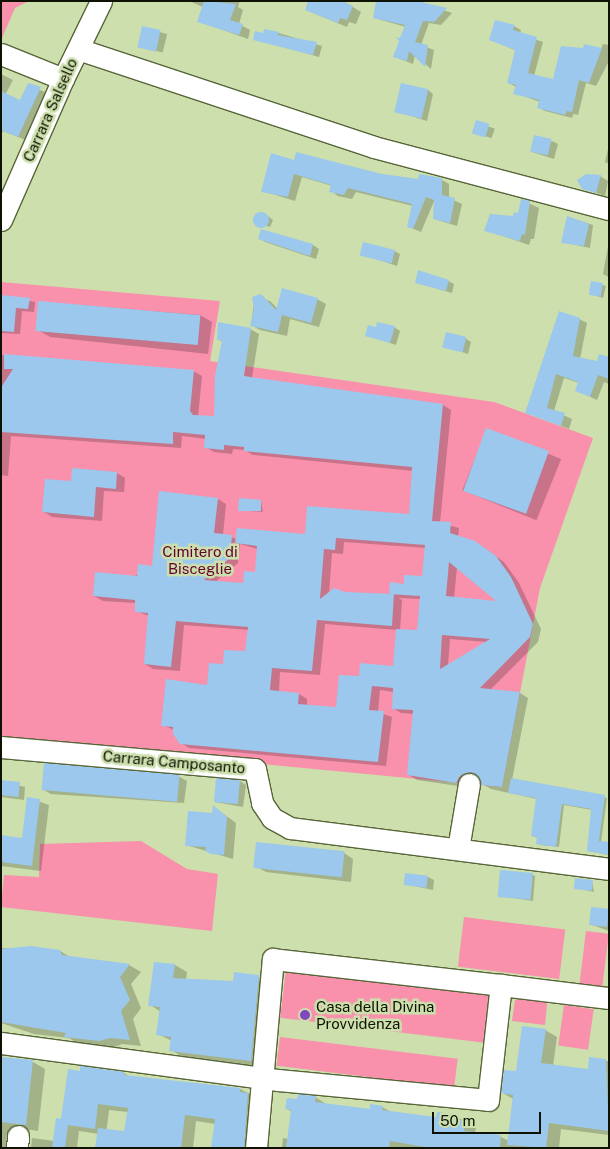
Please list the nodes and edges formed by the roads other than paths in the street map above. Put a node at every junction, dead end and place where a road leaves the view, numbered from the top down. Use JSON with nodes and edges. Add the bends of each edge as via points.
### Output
{"nodes":[{"id":1,"x":101,"y":1,"type":"edge"},
{"id":2,"x":78,"y":49,"type":"junction"},
{"id":3,"x":1,"y":54,"type":"edge"},
{"id":4,"x":63,"y":79,"type":"junction"},
{"id":5,"x":609,"y":209,"type":"edge"},
{"id":6,"x":1,"y":220,"type":"edge"},
{"id":7,"x":1,"y":747,"type":"edge"},
{"id":8,"x":470,"y":784,"type":"dead end"},
{"id":9,"x":458,"y":849,"type":"junction"},
{"id":10,"x":609,"y":869,"type":"edge"},
{"id":11,"x":501,"y":985,"type":"junction"},
{"id":12,"x":609,"y":998,"type":"edge"},
{"id":13,"x":1,"y":1043,"type":"edge"},
{"id":14,"x":263,"y":1078,"type":"junction"},
{"id":15,"x":256,"y":1148,"type":"edge"}],
"edges":[{"from":1,"to":2,"type":"lane","name":"Carrara Salsello"},
{"from":2,"to":4,"type":"lane","name":"Carrara Salsello"},
{"from":2,"to":5,"type":"lane","via":[[374,147]]},
{"from":3,"to":4,"type":"lane"},
{"from":4,"to":6,"type":"lane","name":"Carrara Salsello"},
{"from":7,"to":9,"type":"lane","name":"Carrara Camposanto","via":[[254,769],[262,804],[272,818],[290,828]]},
{"from":8,"to":9,"type":"lane"},
{"from":9,"to":10,"type":"lane","name":"Carrara Camposanto"},
{"from":11,"to":12,"type":"lane"},
{"from":11,"to":14,"type":"lane","via":[[488,1100]]},
{"from":11,"to":14,"type":"lane","via":[[273,959]]},
{"from":13,"to":14,"type":"lane"},
{"from":14,"to":15,"type":"lane"}]}
